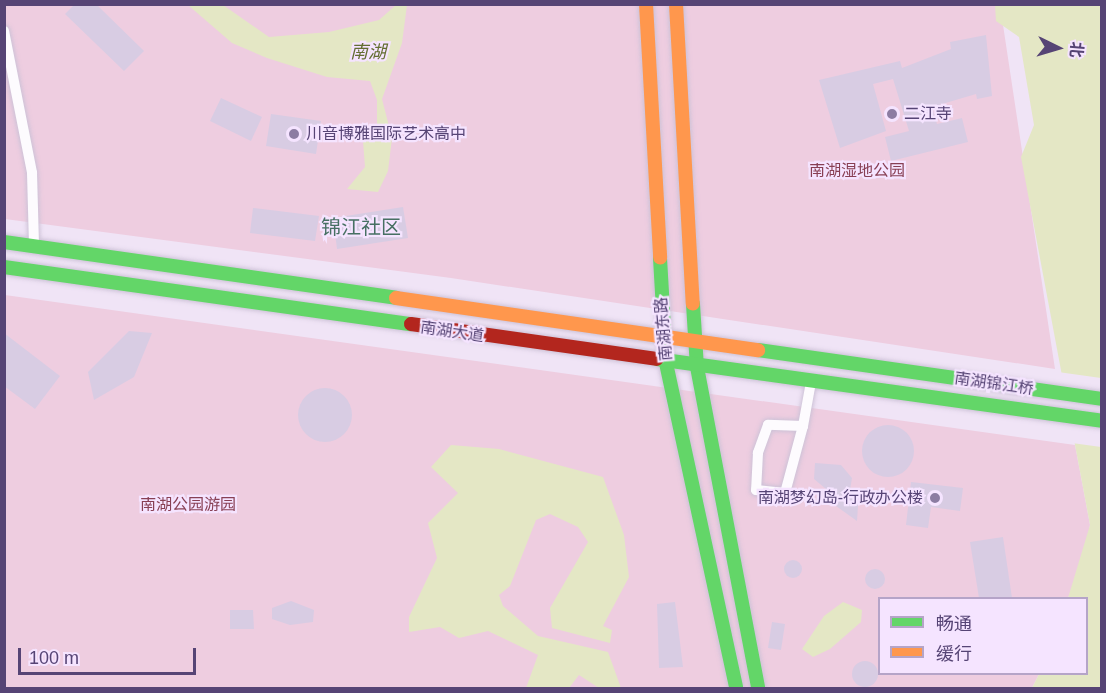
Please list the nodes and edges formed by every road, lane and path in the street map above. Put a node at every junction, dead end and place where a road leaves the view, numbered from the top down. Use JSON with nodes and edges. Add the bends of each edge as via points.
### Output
{"nodes":[{"id":1,"x":646,"y":4,"type":"edge"},
{"id":2,"x":676,"y":4,"type":"edge"},
{"id":3,"x":4,"y":31,"type":"edge"},
{"id":4,"x":10,"y":243,"type":"edge"},
{"id":5,"x":34,"y":246,"type":"junction"},
{"id":6,"x":9,"y":268,"type":"edge"},
{"id":7,"x":663,"y":338,"type":"junction"},
{"id":8,"x":695,"y":343,"type":"junction"},
{"id":9,"x":666,"y":363,"type":"junction"},
{"id":10,"x":697,"y":367,"type":"junction"},
{"id":11,"x":887,"y":370,"type":"joint"},
{"id":12,"x":811,"y":382,"type":"junction"},
{"id":13,"x":891,"y":393,"type":"joint"},
{"id":14,"x":1101,"y":399,"type":"edge"},
{"id":15,"x":1101,"y":420,"type":"edge"},
{"id":16,"x":803,"y":426,"type":"junction"},
{"id":17,"x":736,"y":688,"type":"edge"},
{"id":18,"x":758,"y":688,"type":"edge"}],
"edges":[{"from":1,"to":7,"type":"main road","name":"南湖东路"},
{"from":2,"to":8,"type":"main road","name":"南湖东路"},
{"from":3,"to":5,"type":"street","via":[[32,173]]},
{"from":4,"to":5,"type":"main road","name":"南湖大道"},
{"from":5,"to":7,"type":"main road","name":"南湖大道"},
{"from":6,"to":9,"type":"main road","name":"南湖大道"},
{"from":7,"to":8,"type":"main road","name":"南湖大道"},
{"from":7,"to":9,"type":"main road","name":"南湖东路"},
{"from":8,"to":10,"type":"main road","name":"南湖东路"},
{"from":8,"to":11,"type":"main road","name":"南湖大道"},
{"from":9,"to":10,"type":"main road","name":"南湖大道"},
{"from":9,"to":17,"type":"main road","name":"南湖东路"},
{"from":10,"to":12,"type":"main road","name":"南湖大道"},
{"from":10,"to":18,"type":"main road","name":"南湖东路"},
{"from":11,"to":14,"type":"main road","name":"南湖锦江桥"},
{"from":12,"to":13,"type":"main road","name":"南湖大道"},
{"from":12,"to":16,"type":"street"},
{"from":13,"to":15,"type":"main road","name":"南湖锦江桥"},
{"from":16,"to":16,"type":"street","via":[[785,494],[756,490],[758,453],[768,425]]}]}
